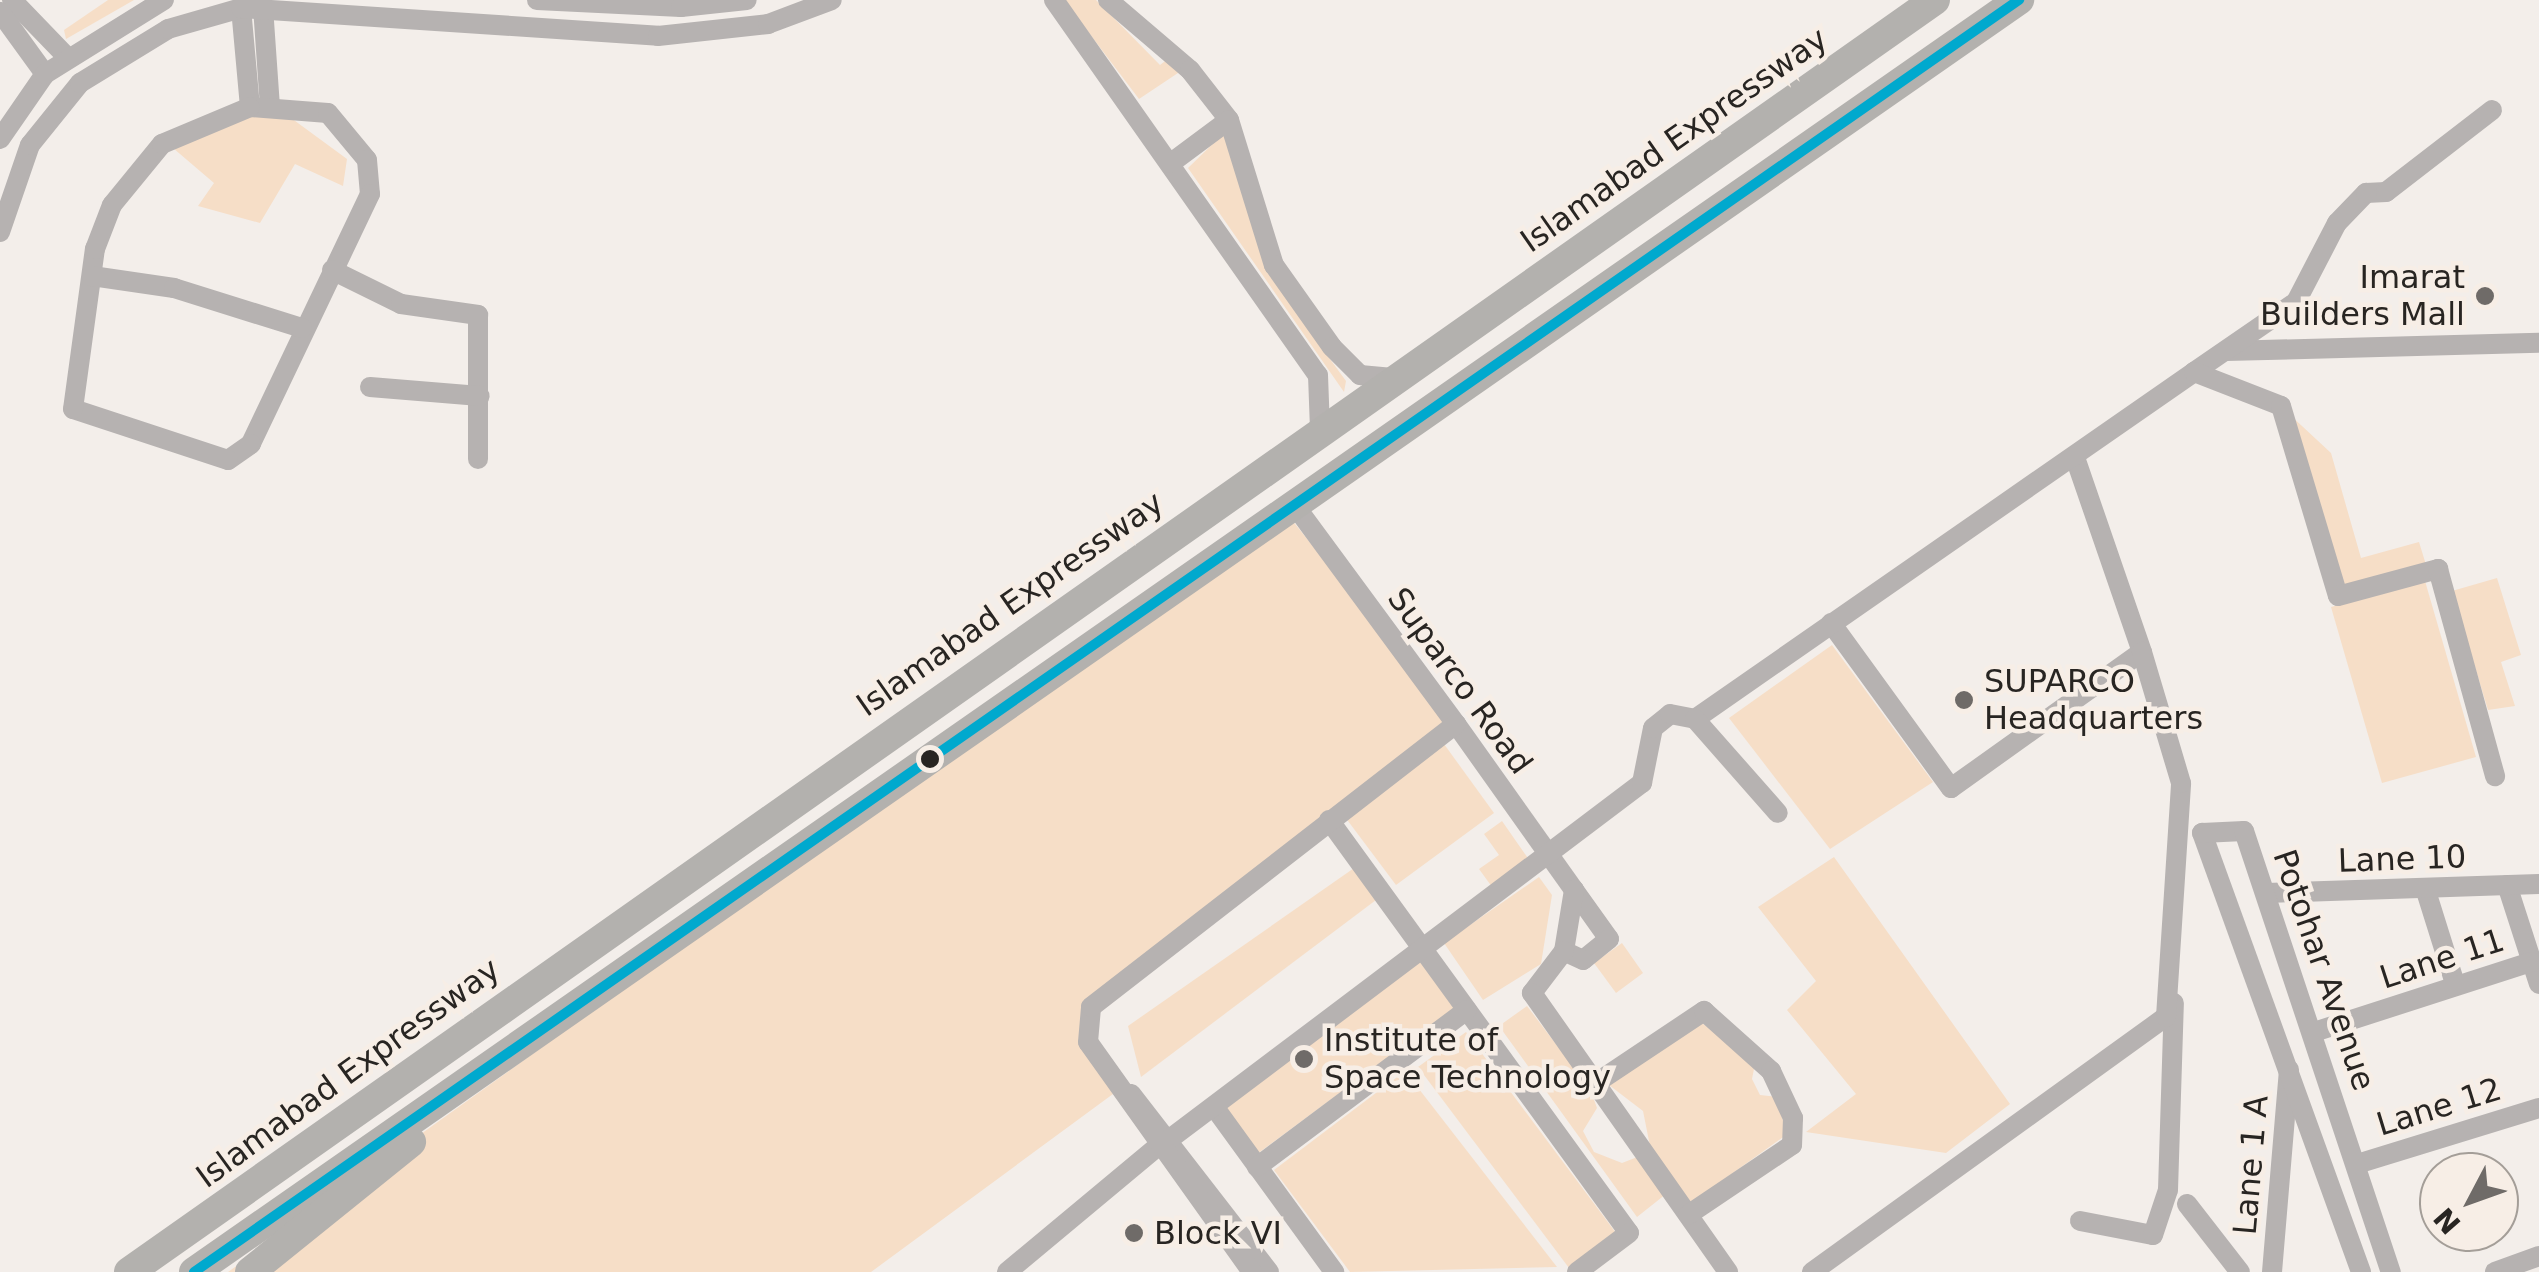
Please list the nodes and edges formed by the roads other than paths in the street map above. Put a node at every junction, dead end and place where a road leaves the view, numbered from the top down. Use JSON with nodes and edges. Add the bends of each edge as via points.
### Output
{"nodes":[{"id":1,"x":12,"y":0,"type":"edge"},
{"id":2,"x":164,"y":0,"type":"edge"},
{"id":3,"x":537,"y":0,"type":"edge"},
{"id":4,"x":747,"y":0,"type":"edge"},
{"id":5,"x":832,"y":0,"type":"edge"},
{"id":6,"x":1054,"y":0,"type":"edge"},
{"id":7,"x":1108,"y":0,"type":"edge"},
{"id":8,"x":1934,"y":0,"type":"edge"},
{"id":9,"x":2018,"y":0,"type":"edge"},
{"id":10,"x":681,"y":4,"type":"edge"},
{"id":11,"x":263,"y":6,"type":"junction"},
{"id":12,"x":240,"y":8,"type":"junction"},
{"id":13,"x":485,"y":10,"type":"edge"},
{"id":14,"x":1997,"y":10,"type":"edge"},
{"id":15,"x":0,"y":12,"type":"edge"},
{"id":16,"x":66,"y":56,"type":"junction"},
{"id":17,"x":44,"y":74,"type":"junction"},
{"id":18,"x":260,"y":106,"type":"junction"},
{"id":19,"x":2492,"y":110,"type":"dead end"},
{"id":20,"x":1230,"y":120,"type":"junction"},
{"id":21,"x":0,"y":139,"type":"edge"},
{"id":22,"x":1171,"y":164,"type":"junction"},
{"id":23,"x":0,"y":232,"type":"edge"},
{"id":24,"x":332,"y":270,"type":"junction"},
{"id":25,"x":92,"y":276,"type":"junction"},
{"id":26,"x":302,"y":328,"type":"junction"},
{"id":27,"x":2539,"y":344,"type":"edge"},
{"id":28,"x":2224,"y":351,"type":"junction"},
{"id":29,"x":2194,"y":372,"type":"junction"},
{"id":30,"x":1393,"y":378,"type":"junction"},
{"id":31,"x":370,"y":386,"type":"dead end"},
{"id":32,"x":480,"y":396,"type":"junction"},
{"id":33,"x":1320,"y":430,"type":"junction"},
{"id":34,"x":2075,"y":457,"type":"junction"},
{"id":35,"x":478,"y":459,"type":"dead end"},
{"id":36,"x":1296,"y":507,"type":"junction"},
{"id":37,"x":1831,"y":622,"type":"junction"},
{"id":38,"x":2142,"y":652,"type":"junction"},
{"id":39,"x":1695,"y":719,"type":"junction"},
{"id":40,"x":1456,"y":724,"type":"junction"},
{"id":41,"x":2495,"y":776,"type":"dead end"},
{"id":42,"x":1778,"y":813,"type":"dead end"},
{"id":43,"x":1330,"y":820,"type":"junction"},
{"id":44,"x":1552,"y":859,"type":"junction"},
{"id":45,"x":2539,"y":884,"type":"edge"},
{"id":46,"x":2508,"y":885,"type":"junction"},
{"id":47,"x":2425,"y":888,"type":"junction"},
{"id":48,"x":1574,"y":890,"type":"junction"},
{"id":49,"x":2267,"y":894,"type":"junction"},
{"id":50,"x":1424,"y":950,"type":"junction"},
{"id":51,"x":1564,"y":950,"type":"junction"},
{"id":52,"x":2532,"y":962,"type":"junction"},
{"id":53,"x":2454,"y":984,"type":"junction"},
{"id":54,"x":2539,"y":984,"type":"edge"},
{"id":55,"x":2174,"y":1001,"type":"junction"},
{"id":56,"x":1467,"y":1010,"type":"junction"},
{"id":57,"x":558,"y":1018,"type":"junction"},
{"id":58,"x":2314,"y":1032,"type":"junction"},
{"id":59,"x":2290,"y":1062,"type":"junction"},
{"id":60,"x":1596,"y":1084,"type":"junction"},
{"id":61,"x":1215,"y":1108,"type":"junction"},
{"id":62,"x":2539,"y":1108,"type":"edge"},
{"id":63,"x":1164,"y":1141,"type":"junction"},
{"id":64,"x":2357,"y":1164,"type":"junction"},
{"id":65,"x":1258,"y":1167,"type":"junction"},
{"id":66,"x":2187,"y":1204,"type":"dead end"},
{"id":67,"x":1688,"y":1215,"type":"junction"},
{"id":68,"x":2080,"y":1221,"type":"dead end"},
{"id":69,"x":2539,"y":1256,"type":"edge"},
{"id":70,"x":129,"y":1272,"type":"edge"},
{"id":71,"x":194,"y":1272,"type":"edge"},
{"id":72,"x":250,"y":1272,"type":"edge"},
{"id":73,"x":1007,"y":1272,"type":"edge"},
{"id":74,"x":1252,"y":1272,"type":"edge"},
{"id":75,"x":1269,"y":1272,"type":"edge"},
{"id":76,"x":1334,"y":1272,"type":"edge"},
{"id":77,"x":1576,"y":1272,"type":"edge"},
{"id":78,"x":1728,"y":1272,"type":"edge"},
{"id":79,"x":1812,"y":1272,"type":"edge"},
{"id":80,"x":2240,"y":1272,"type":"edge"},
{"id":81,"x":2272,"y":1272,"type":"edge"},
{"id":82,"x":2361,"y":1272,"type":"edge"},
{"id":83,"x":2391,"y":1272,"type":"edge"},
{"id":84,"x":2495,"y":1272,"type":"edge"}],
"edges":[{"from":1,"to":16,"type":"street"},
{"from":2,"to":16,"type":"street"},
{"from":3,"to":10,"type":"street"},
{"from":4,"to":10,"type":"street"},
{"from":5,"to":13,"type":"street","via":[[768,24],[658,36]]},
{"from":6,"to":22,"type":"street"},
{"from":7,"to":20,"type":"street","via":[[1190,70]]},
{"from":8,"to":30,"type":"highway","name":"Islamabad Expressway"},
{"from":9,"to":14,"type":"highway"},
{"from":11,"to":12,"type":"street"},
{"from":11,"to":13,"type":"street"},
{"from":11,"to":18,"type":"street"},
{"from":12,"to":18,"type":"street"},
{"from":12,"to":23,"type":"street","via":[[168,28],[80,83],[30,146]]},
{"from":14,"to":36,"type":"highway"},
{"from":15,"to":17,"type":"street"},
{"from":16,"to":17,"type":"street"},
{"from":17,"to":21,"type":"street"},
{"from":18,"to":24,"type":"street","via":[[328,113],[367,160],[370,194]]},
{"from":18,"to":25,"type":"street","via":[[186,130],[128,178]]},
{"from":19,"to":28,"type":"street","via":[[2386,192],[2366,193],[2337,222],[2296,302]]},
{"from":20,"to":22,"type":"street"},
{"from":20,"to":30,"type":"street","via":[[1282,279],[1346,364]]},
{"from":22,"to":33,"type":"street","via":[[1318,376]]},
{"from":24,"to":26,"type":"street"},
{"from":24,"to":32,"type":"street","via":[[401,304],[478,315]]},
{"from":25,"to":26,"type":"street","via":[[174,288]]},
{"from":25,"to":26,"type":"street","via":[[73,409],[181,450],[228,460],[252,444]]},
{"from":27,"to":28,"type":"street"},
{"from":28,"to":29,"type":"street"},
{"from":29,"to":34,"type":"street"},
{"from":29,"to":41,"type":"street","via":[[2282,406],[2338,596],[2438,569]]},
{"from":30,"to":33,"type":"highway","name":"Islamabad Expressway"},
{"from":31,"to":32,"type":"street"},
{"from":32,"to":35,"type":"street"},
{"from":33,"to":70,"type":"highway","name":"Islamabad Expressway"},
{"from":34,"to":37,"type":"street"},
{"from":34,"to":38,"type":"street"},
{"from":36,"to":40,"type":"street","name":"Suparco Road"},
{"from":36,"to":57,"type":"highway"},
{"from":37,"to":38,"type":"street","via":[[1950,788]]},
{"from":37,"to":39,"type":"street"},
{"from":38,"to":55,"type":"street","via":[[2181,783]]},
{"from":39,"to":42,"type":"street"},
{"from":39,"to":44,"type":"street","via":[[1670,714],[1653,728],[1642,783]]},
{"from":40,"to":43,"type":"street"},
{"from":40,"to":44,"type":"street","name":"Suparco Road"},
{"from":43,"to":50,"type":"street"},
{"from":43,"to":63,"type":"street","via":[[1091,1006],[1088,1042],[1119,1092]]},
{"from":44,"to":48,"type":"street","name":"Suparco Road"},
{"from":44,"to":50,"type":"street"},
{"from":45,"to":46,"type":"street","name":"Lane 10"},
{"from":46,"to":47,"type":"street","name":"Lane 10"},
{"from":46,"to":52,"type":"street"},
{"from":47,"to":49,"type":"street","name":"Lane 10"},
{"from":47,"to":53,"type":"street"},
{"from":48,"to":51,"type":"street"},
{"from":48,"to":51,"type":"street","name":"Suparco Road","via":[[1609,940],[1583,960]]},
{"from":49,"to":58,"type":"street","name":"Potohar Avenue"},
{"from":49,"to":59,"type":"street","name":"Potohar Avenue","via":[[2244,830],[2202,834]]},
{"from":50,"to":56,"type":"street"},
{"from":50,"to":61,"type":"street"},
{"from":51,"to":60,"type":"street","via":[[1532,993]]},
{"from":52,"to":53,"type":"street","name":"Lane 11"},
{"from":52,"to":54,"type":"street"},
{"from":53,"to":58,"type":"street","name":"Lane 11"},
{"from":55,"to":68,"type":"street","via":[[2168,1190],[2153,1235]]},
{"from":55,"to":79,"type":"street","via":[[2166,1016]]},
{"from":56,"to":65,"type":"street"},
{"from":56,"to":77,"type":"street","via":[[1628,1233]]},
{"from":57,"to":71,"type":"highway"},
{"from":57,"to":72,"type":"highway"},
{"from":58,"to":64,"type":"street","name":"Potohar Avenue"},
{"from":59,"to":81,"type":"street","name":"Lane 1 A"},
{"from":59,"to":82,"type":"street","name":"Potohar Avenue"},
{"from":60,"to":67,"type":"street"},
{"from":60,"to":67,"type":"street","via":[[1704,1011],[1771,1070],[1793,1118],[1792,1145]]},
{"from":61,"to":63,"type":"street"},
{"from":61,"to":65,"type":"street"},
{"from":62,"to":64,"type":"street","name":"Lane 12"},
{"from":63,"to":73,"type":"street"},
{"from":63,"to":74,"type":"street"},
{"from":63,"to":75,"type":"street"},
{"from":64,"to":83,"type":"street","name":"Potohar Avenue"},
{"from":65,"to":76,"type":"street"},
{"from":66,"to":80,"type":"street"},
{"from":67,"to":78,"type":"street"},
{"from":69,"to":84,"type":"street"}]}
